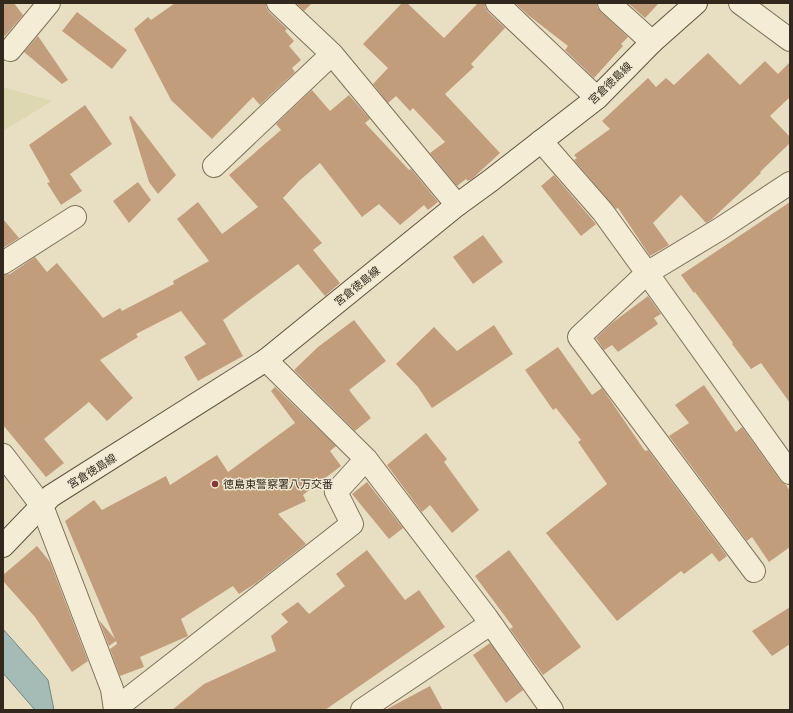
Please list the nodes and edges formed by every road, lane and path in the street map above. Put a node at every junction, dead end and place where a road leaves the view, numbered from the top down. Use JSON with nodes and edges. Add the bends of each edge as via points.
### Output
{"nodes":[{"id":1,"x":49,"y":3,"type":"edge"},
{"id":2,"x":278,"y":3,"type":"edge"},
{"id":3,"x":497,"y":3,"type":"edge"},
{"id":4,"x":609,"y":3,"type":"edge"},
{"id":5,"x":696,"y":3,"type":"edge"},
{"id":6,"x":740,"y":3,"type":"edge"},
{"id":7,"x":790,"y":40,"type":"edge"},
{"id":8,"x":652,"y":42,"type":"junction"},
{"id":9,"x":10,"y":50,"type":"dead end"},
{"id":10,"x":332,"y":54,"type":"junction"},
{"id":11,"x":597,"y":98,"type":"junction"},
{"id":12,"x":541,"y":141,"type":"junction"},
{"id":13,"x":214,"y":166,"type":"dead end"},
{"id":14,"x":790,"y":183,"type":"edge"},
{"id":15,"x":457,"y":205,"type":"junction"},
{"id":16,"x":75,"y":217,"type":"dead end"},
{"id":17,"x":3,"y":263,"type":"edge"},
{"id":18,"x":647,"y":273,"type":"junction"},
{"id":19,"x":266,"y":360,"type":"junction"},
{"id":20,"x":3,"y":455,"type":"edge"},
{"id":21,"x":366,"y":459,"type":"junction"},
{"id":22,"x":790,"y":473,"type":"edge"},
{"id":23,"x":42,"y":506,"type":"junction"},
{"id":24,"x":3,"y":546,"type":"edge"},
{"id":25,"x":754,"y":571,"type":"dead end"},
{"id":26,"x":490,"y":624,"type":"junction"},
{"id":27,"x":115,"y":710,"type":"edge"},
{"id":28,"x":362,"y":710,"type":"edge"},
{"id":29,"x":552,"y":710,"type":"edge"}],
"edges":[{"from":1,"to":9,"type":"street"},
{"from":2,"to":10,"type":"street"},
{"from":3,"to":11,"type":"street"},
{"from":4,"to":8,"type":"street"},
{"from":5,"to":8,"type":"street","name":"宮倉徳島線"},
{"from":6,"to":7,"type":"street"},
{"from":8,"to":11,"type":"street","name":"宮倉徳島線"},
{"from":10,"to":13,"type":"street"},
{"from":10,"to":15,"type":"street"},
{"from":11,"to":12,"type":"street","name":"宮倉徳島線"},
{"from":12,"to":15,"type":"street","name":"宮倉徳島線"},
{"from":12,"to":18,"type":"street","via":[[603,212]]},
{"from":14,"to":18,"type":"street"},
{"from":15,"to":19,"type":"street","name":"宮倉徳島線"},
{"from":16,"to":17,"type":"street"},
{"from":18,"to":22,"type":"street"},
{"from":18,"to":25,"type":"street","via":[[579,337]]},
{"from":19,"to":21,"type":"street"},
{"from":19,"to":23,"type":"street","name":"宮倉徳島線","via":[[51,496]]},
{"from":20,"to":23,"type":"street"},
{"from":21,"to":26,"type":"street"},
{"from":21,"to":27,"type":"street","via":[[336,492],[352,524]]},
{"from":23,"to":24,"type":"street","name":"宮倉徳島線"},
{"from":23,"to":27,"type":"street","via":[[112,689]]},
{"from":26,"to":28,"type":"street"},
{"from":26,"to":29,"type":"street"}]}
